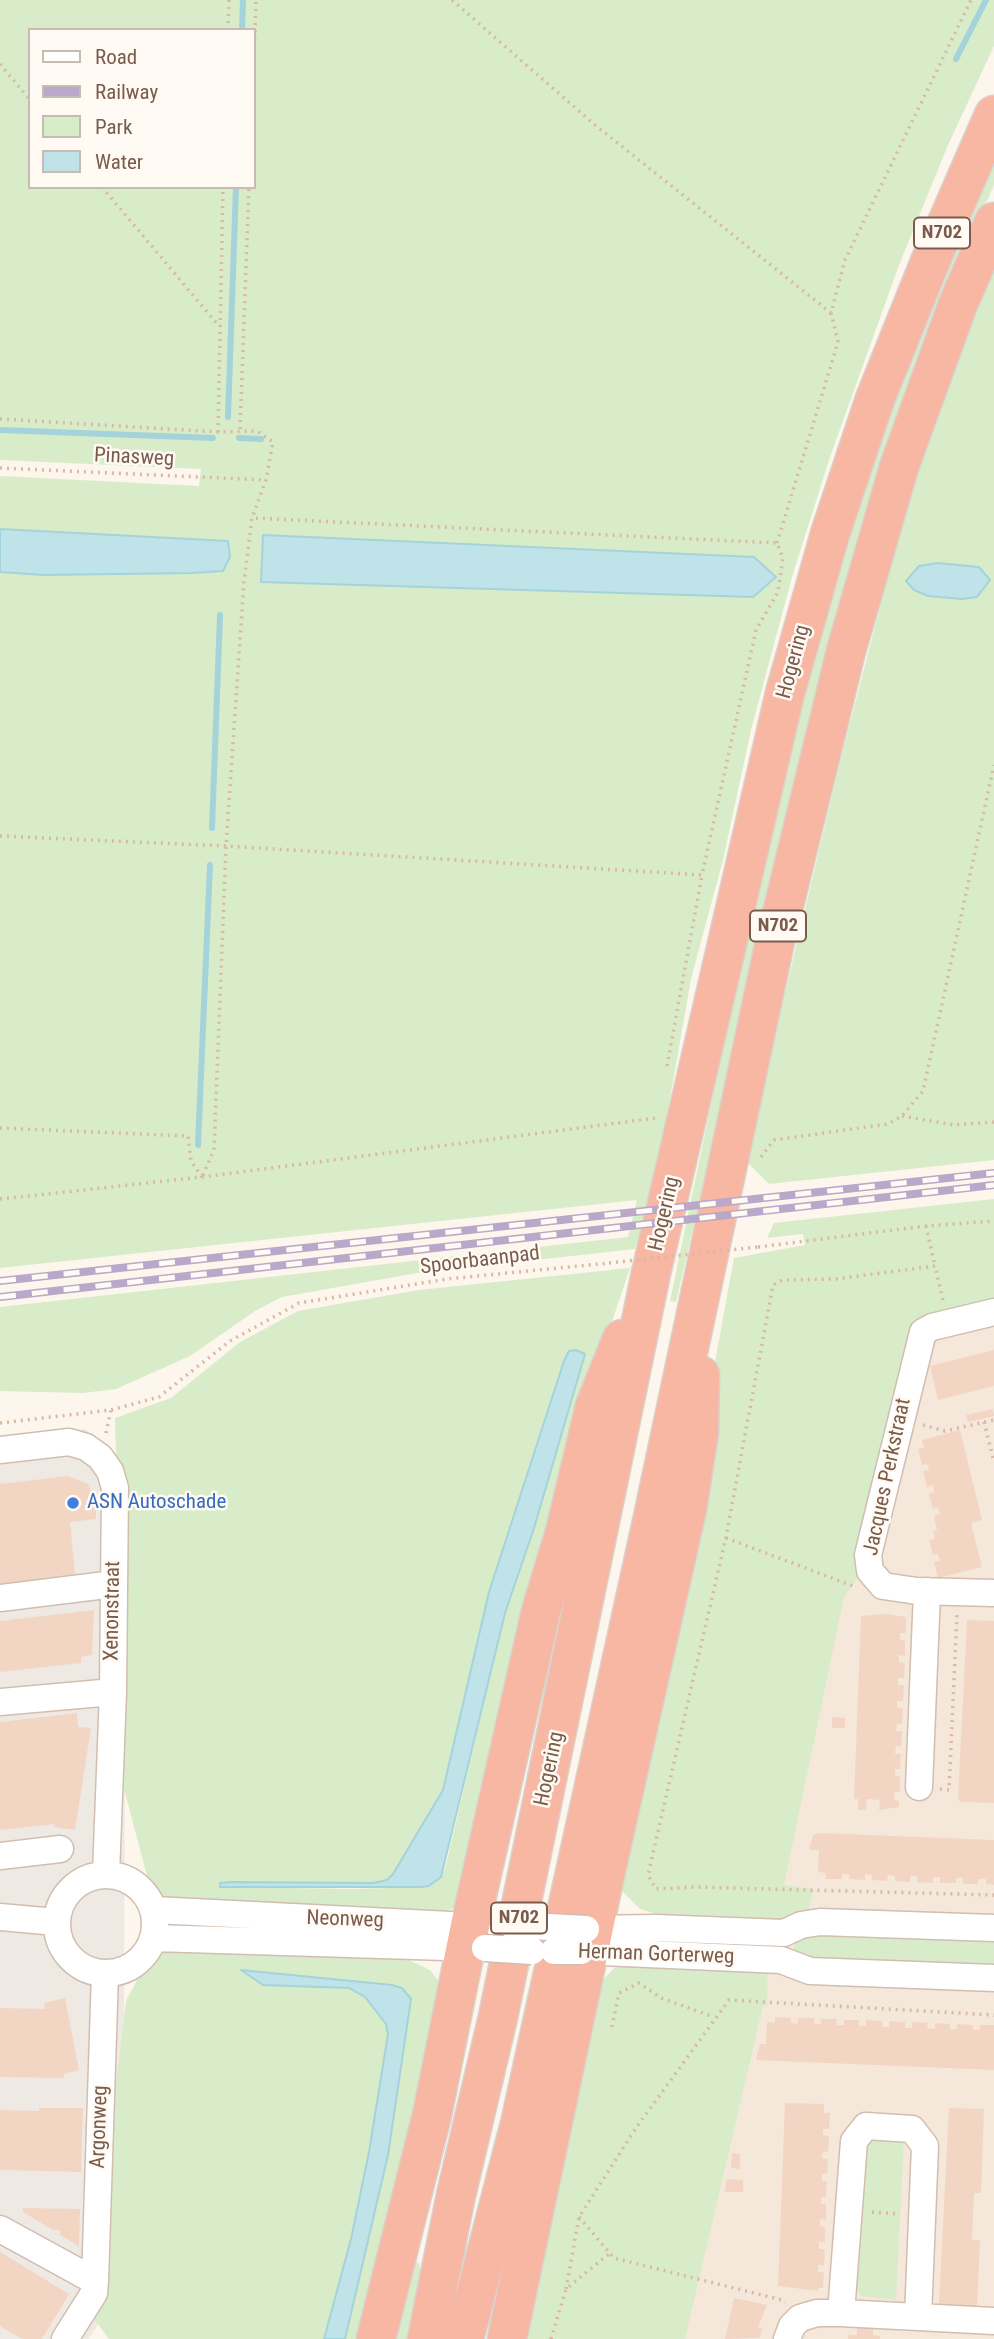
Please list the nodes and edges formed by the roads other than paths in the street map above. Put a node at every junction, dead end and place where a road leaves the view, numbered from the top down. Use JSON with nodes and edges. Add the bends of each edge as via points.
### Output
{"nodes":[{"id":1,"x":994,"y":115,"type":"edge"},
{"id":2,"x":994,"y":222,"type":"edge"},
{"id":3,"x":651,"y":1273,"type":"junction"},
{"id":4,"x":702,"y":1286,"type":"junction"},
{"id":5,"x":994,"y":1312,"type":"edge"},
{"id":6,"x":0,"y":1450,"type":"edge"},
{"id":7,"x":114,"y":1584,"type":"junction"},
{"id":8,"x":927,"y":1591,"type":"junction"},
{"id":9,"x":994,"y":1593,"type":"edge"},
{"id":10,"x":0,"y":1598,"type":"edge"},
{"id":11,"x":113,"y":1692,"type":"junction"},
{"id":12,"x":0,"y":1702,"type":"edge"},
{"id":13,"x":919,"y":1787,"type":"dead end"},
{"id":14,"x":61,"y":1849,"type":"dead end"},
{"id":15,"x":0,"y":1856,"type":"edge"},
{"id":16,"x":106,"y":1874,"type":"junction"},
{"id":17,"x":154,"y":1910,"type":"junction"},
{"id":18,"x":0,"y":1917,"type":"edge"},
{"id":19,"x":56,"y":1922,"type":"junction"},
{"id":20,"x":994,"y":1928,"type":"edge"},
{"id":21,"x":784,"y":1933,"type":"junction"},
{"id":22,"x":477,"y":1937,"type":"junction"},
{"id":23,"x":154,"y":1938,"type":"junction"},
{"id":24,"x":534,"y":1939,"type":"joint"},
{"id":25,"x":587,"y":1940,"type":"junction"},
{"id":26,"x":781,"y":1960,"type":"junction"},
{"id":27,"x":105,"y":1973,"type":"junction"},
{"id":28,"x":994,"y":1978,"type":"edge"},
{"id":29,"x":0,"y":2229,"type":"edge"},
{"id":30,"x":95,"y":2281,"type":"junction"},
{"id":31,"x":841,"y":2313,"type":"junction"},
{"id":32,"x":918,"y":2317,"type":"junction"},
{"id":33,"x":994,"y":2321,"type":"edge"},
{"id":34,"x":793,"y":2329,"type":"edge"},
{"id":35,"x":65,"y":2339,"type":"edge"},
{"id":36,"x":376,"y":2339,"type":"edge"},
{"id":37,"x":427,"y":2339,"type":"edge"},
{"id":38,"x":464,"y":2339,"type":"edge"},
{"id":39,"x":507,"y":2339,"type":"edge"}],
"edges":[{"from":1,"to":3,"type":"highway","name":"Hogering","number":"N702","via":[[892,352],[830,534],[779,719]]},
{"from":2,"to":4,"type":"highway","number":"N702","via":[[958,304],[899,467],[846,651],[774,946]]},
{"from":3,"to":22,"type":"highway","number":"N702","via":[[595,1406],[541,1611]]},
{"from":3,"to":37,"type":"highway","name":"Hogering","number":"N702","via":[[499,2017]]},
{"from":4,"to":25,"type":"highway","number":"N702","via":[[699,1433],[687,1509]]},
{"from":4,"to":38,"type":"highway","number":"N702","via":[[520,2124]]},
{"from":5,"to":8,"type":"street","name":"Jacques Perkstraat","via":[[923,1332],[917,1348],[868,1555],[870,1572],[883,1586]]},
{"from":6,"to":7,"type":"street","name":"Xenonstraat","via":[[69,1442],[100,1457],[115,1488]]},
{"from":7,"to":10,"type":"street"},
{"from":7,"to":11,"type":"street","name":"Xenonstraat"},
{"from":8,"to":9,"type":"street","name":"Jacques Perkstraat"},
{"from":8,"to":13,"type":"street"},
{"from":11,"to":12,"type":"street"},
{"from":11,"to":16,"type":"street","name":"Xenonstraat"},
{"from":14,"to":15,"type":"street"},
{"from":16,"to":17,"type":"street","via":[[118,1875],[141,1888]]},
{"from":16,"to":19,"type":"street","via":[[71,1888],[60,1904]]},
{"from":17,"to":22,"type":"street","name":"Neonweg"},
{"from":17,"to":23,"type":"street"},
{"from":18,"to":19,"type":"street"},
{"from":19,"to":27,"type":"street","via":[[70,1958],[86,1969]]},
{"from":20,"to":21,"type":"street","name":"Herman Gorterweg","via":[[820,1922]]},
{"from":21,"to":25,"type":"street","name":"Herman Gorterweg","via":[[656,1928]]},
{"from":21,"to":26,"type":"street"},
{"from":22,"to":23,"type":"street","name":"Neonweg"},
{"from":22,"to":24,"type":"street","name":"Neonweg","bridge":true},
{"from":22,"to":36,"type":"highway","number":"N702"},
{"from":23,"to":27,"type":"street","via":[[135,1964]]},
{"from":24,"to":25,"type":"street","name":"Herman Gorterweg","bridge":true},
{"from":25,"to":26,"type":"street","name":"Herman Gorterweg"},
{"from":25,"to":39,"type":"highway","number":"N702"},
{"from":26,"to":28,"type":"street","name":"Herman Gorterweg","via":[[810,1971]]},
{"from":27,"to":30,"type":"street","name":"Argonweg"},
{"from":29,"to":30,"type":"street"},
{"from":30,"to":35,"type":"street","name":"Argonweg","via":[[94,2293]]},
{"from":31,"to":32,"type":"street"},
{"from":31,"to":32,"type":"street","via":[[854,2141],[866,2126],[912,2129],[925,2146]]},
{"from":31,"to":34,"type":"street","via":[[817,2313]]},
{"from":32,"to":33,"type":"street"}]}
